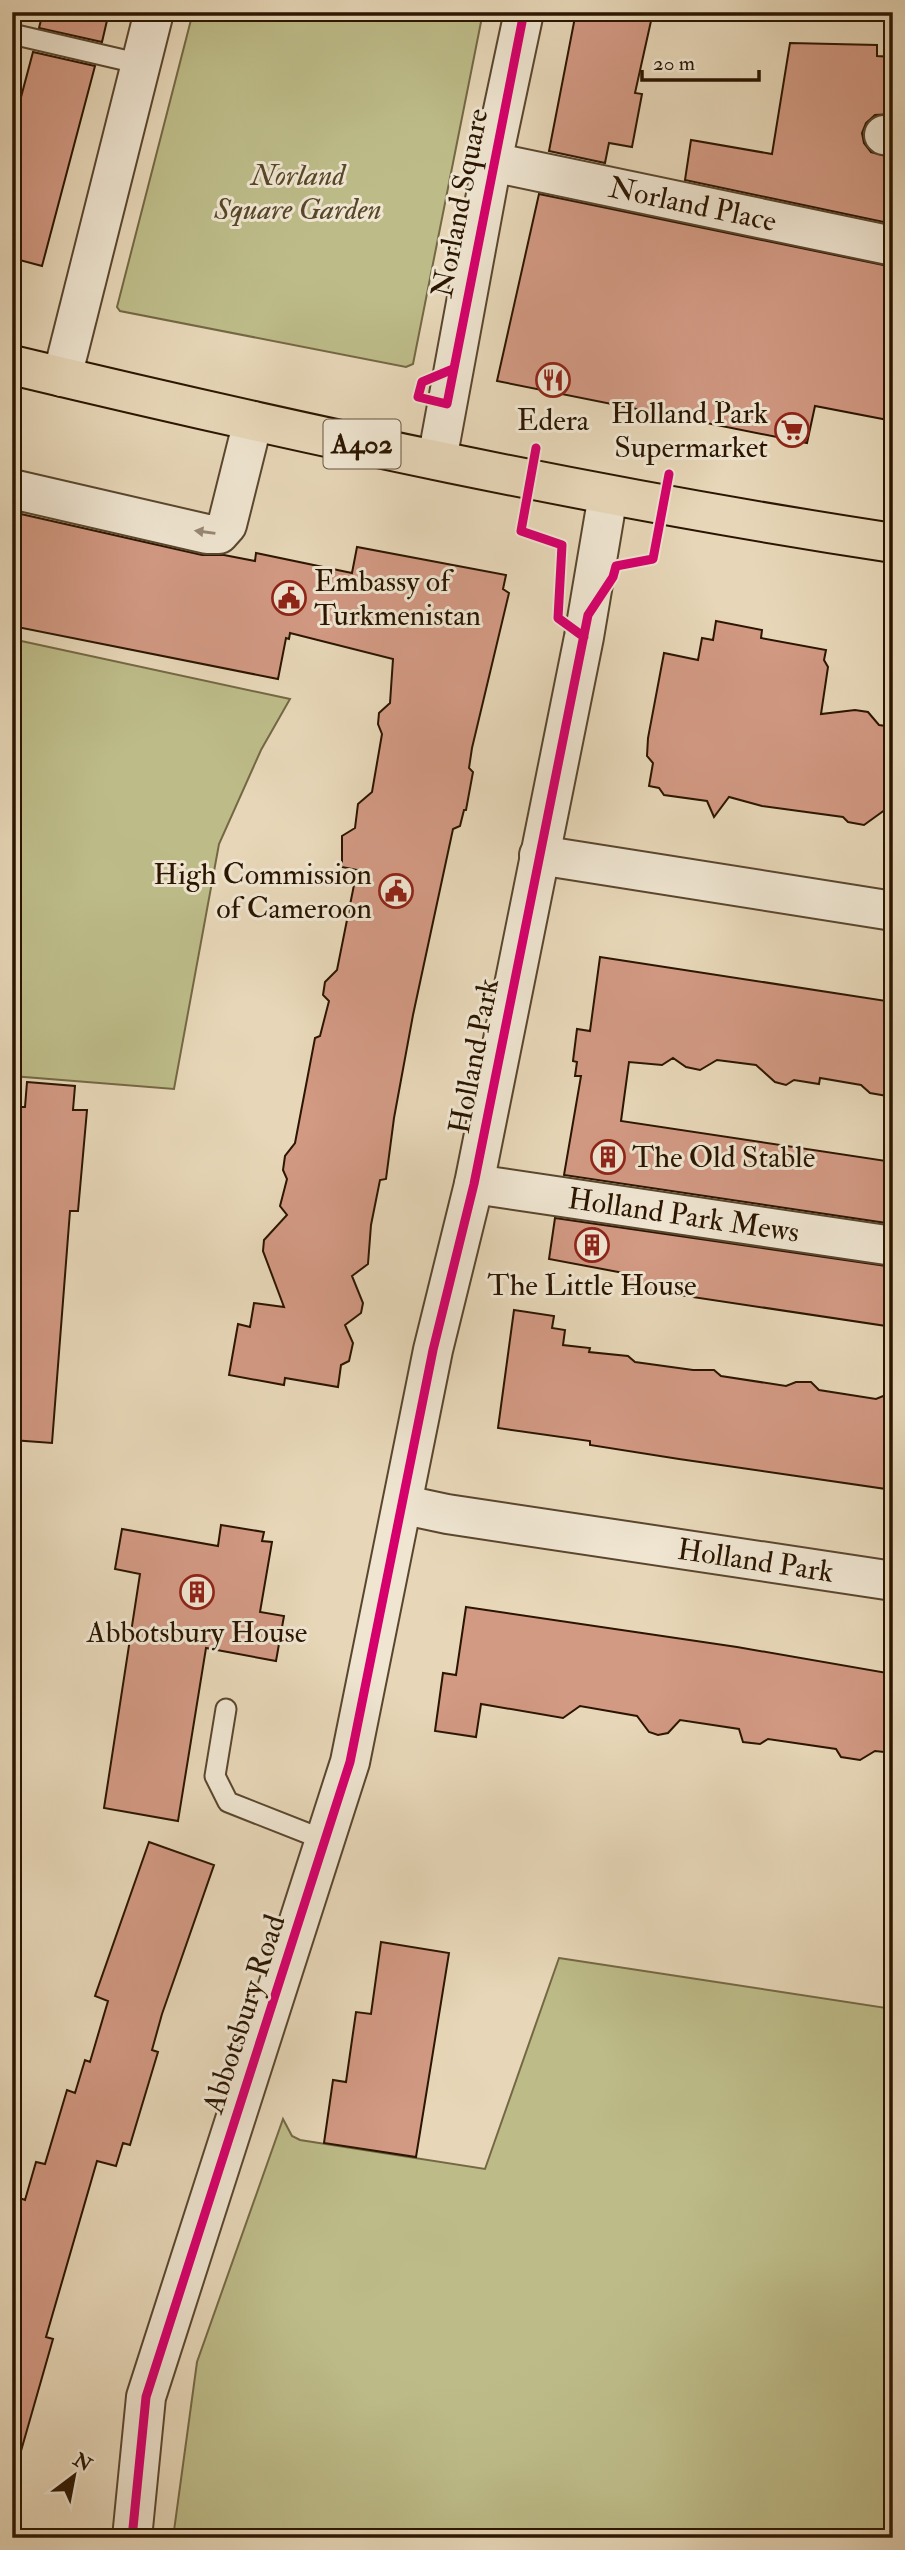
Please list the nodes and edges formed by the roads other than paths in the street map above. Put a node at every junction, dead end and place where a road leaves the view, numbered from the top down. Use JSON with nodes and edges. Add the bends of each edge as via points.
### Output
{"nodes":[{"id":1,"x":154,"y":12,"type":"edge"},
{"id":2,"x":524,"y":12,"type":"edge"},
{"id":3,"x":12,"y":34,"type":"edge"},
{"id":4,"x":141,"y":64,"type":"junction"},
{"id":5,"x":492,"y":162,"type":"junction"},
{"id":6,"x":893,"y":246,"type":"edge"},
{"id":7,"x":12,"y":365,"type":"edge"},
{"id":8,"x":62,"y":377,"type":"junction"},
{"id":9,"x":253,"y":421,"type":"junction"},
{"id":10,"x":437,"y":460,"type":"junction"},
{"id":11,"x":12,"y":489,"type":"edge"},
{"id":12,"x":608,"y":495,"type":"junction"},
{"id":13,"x":893,"y":543,"type":"edge"},
{"id":14,"x":538,"y":855,"type":"junction"},
{"id":15,"x":893,"y":911,"type":"edge"},
{"id":16,"x":474,"y":1184,"type":"junction"},
{"id":17,"x":893,"y":1246,"type":"edge"},
{"id":18,"x":405,"y":1505,"type":"junction"},
{"id":19,"x":893,"y":1581,"type":"edge"},
{"id":20,"x":226,"y":1709,"type":"dead end"},
{"id":21,"x":327,"y":1841,"type":"junction"},
{"id":22,"x":132,"y":2538,"type":"edge"}],
"edges":[{"from":1,"to":4,"type":"street"},
{"from":2,"to":5,"type":"street","name":"Norland Square"},
{"from":3,"to":4,"type":"lane"},
{"from":4,"to":8,"type":"street"},
{"from":5,"to":6,"type":"street","name":"Norland Place"},
{"from":5,"to":10,"type":"street","name":"Norland Square"},
{"from":7,"to":8,"type":"main road","number":"A402"},
{"from":8,"to":9,"type":"main road","number":"A402"},
{"from":9,"to":10,"type":"main road","number":"A402"},
{"from":9,"to":11,"type":"street","one_way":true,"via":[[228,525],[219,534]]},
{"from":10,"to":12,"type":"main road","number":"A402"},
{"from":12,"to":13,"type":"main road","number":"A402"},
{"from":12,"to":14,"type":"street","name":"Holland Park","via":[[579,663]]},
{"from":14,"to":15,"type":"street"},
{"from":14,"to":16,"type":"street","name":"Holland Park"},
{"from":16,"to":17,"type":"street","name":"Holland Park Mews"},
{"from":16,"to":18,"type":"street","name":"Holland Park","via":[[433,1350]]},
{"from":18,"to":19,"type":"street","name":"Holland Park"},
{"from":18,"to":21,"type":"street","name":"Abbotsbury Road","via":[[350,1762]]},
{"from":20,"to":21,"type":"lane","via":[[215,1776],[228,1802]]},
{"from":21,"to":22,"type":"street","name":"Abbotsbury Road","via":[[146,2397]]}]}
